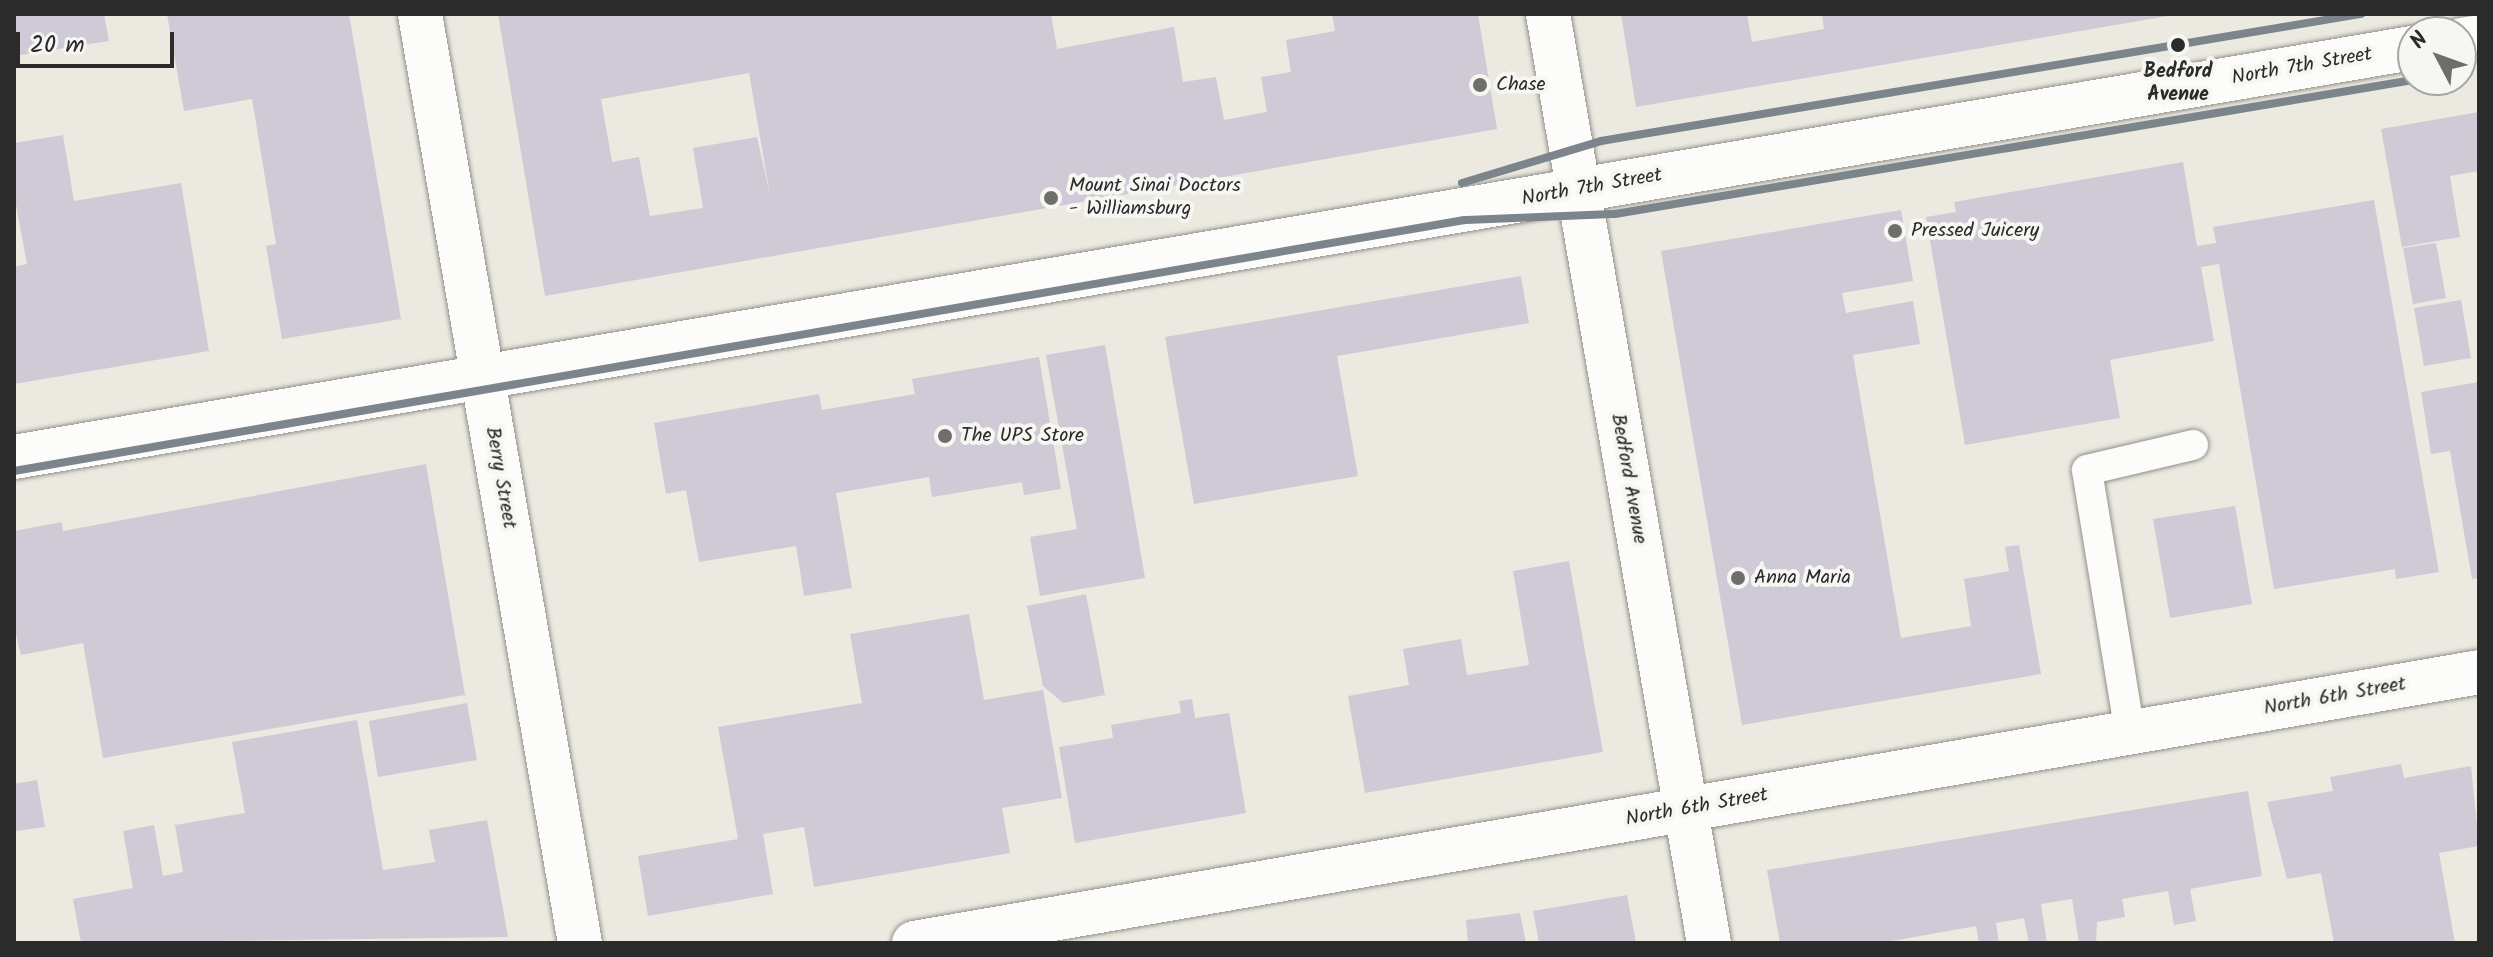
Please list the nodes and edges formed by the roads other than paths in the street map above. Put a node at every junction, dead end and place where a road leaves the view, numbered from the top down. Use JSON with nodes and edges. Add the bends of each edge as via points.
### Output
{"nodes":[{"id":1,"x":420,"y":14,"type":"edge"},
{"id":2,"x":1548,"y":14,"type":"edge"},
{"id":3,"x":2397,"y":51,"type":"edge"},
{"id":4,"x":1578,"y":190,"type":"junction"},
{"id":5,"x":483,"y":376,"type":"junction"},
{"id":6,"x":2193,"y":445,"type":"dead end"},
{"id":7,"x":14,"y":457,"type":"edge"},
{"id":8,"x":2479,"y":672,"type":"edge"},
{"id":9,"x":2130,"y":733,"type":"junction"},
{"id":10,"x":1686,"y":810,"type":"junction"},
{"id":11,"x":580,"y":943,"type":"edge"},
{"id":12,"x":914,"y":943,"type":"edge"},
{"id":13,"x":1709,"y":943,"type":"edge"}],
"edges":[{"from":1,"to":5,"type":"street","name":"Berry Street"},
{"from":2,"to":4,"type":"street","name":"Bedford Avenue"},
{"from":3,"to":4,"type":"street","name":"North 7th Street"},
{"from":4,"to":5,"type":"street","name":"North 7th Street"},
{"from":4,"to":10,"type":"street","name":"Bedford Avenue"},
{"from":5,"to":7,"type":"street","name":"North 7th Street"},
{"from":5,"to":11,"type":"street","name":"Berry Street"},
{"from":6,"to":9,"type":"lane","via":[[2087,470]]},
{"from":8,"to":9,"type":"street","name":"North 6th Street"},
{"from":9,"to":10,"type":"street","name":"North 6th Street"},
{"from":10,"to":12,"type":"street","name":"North 6th Street"},
{"from":10,"to":13,"type":"street","name":"Bedford Avenue"}]}
